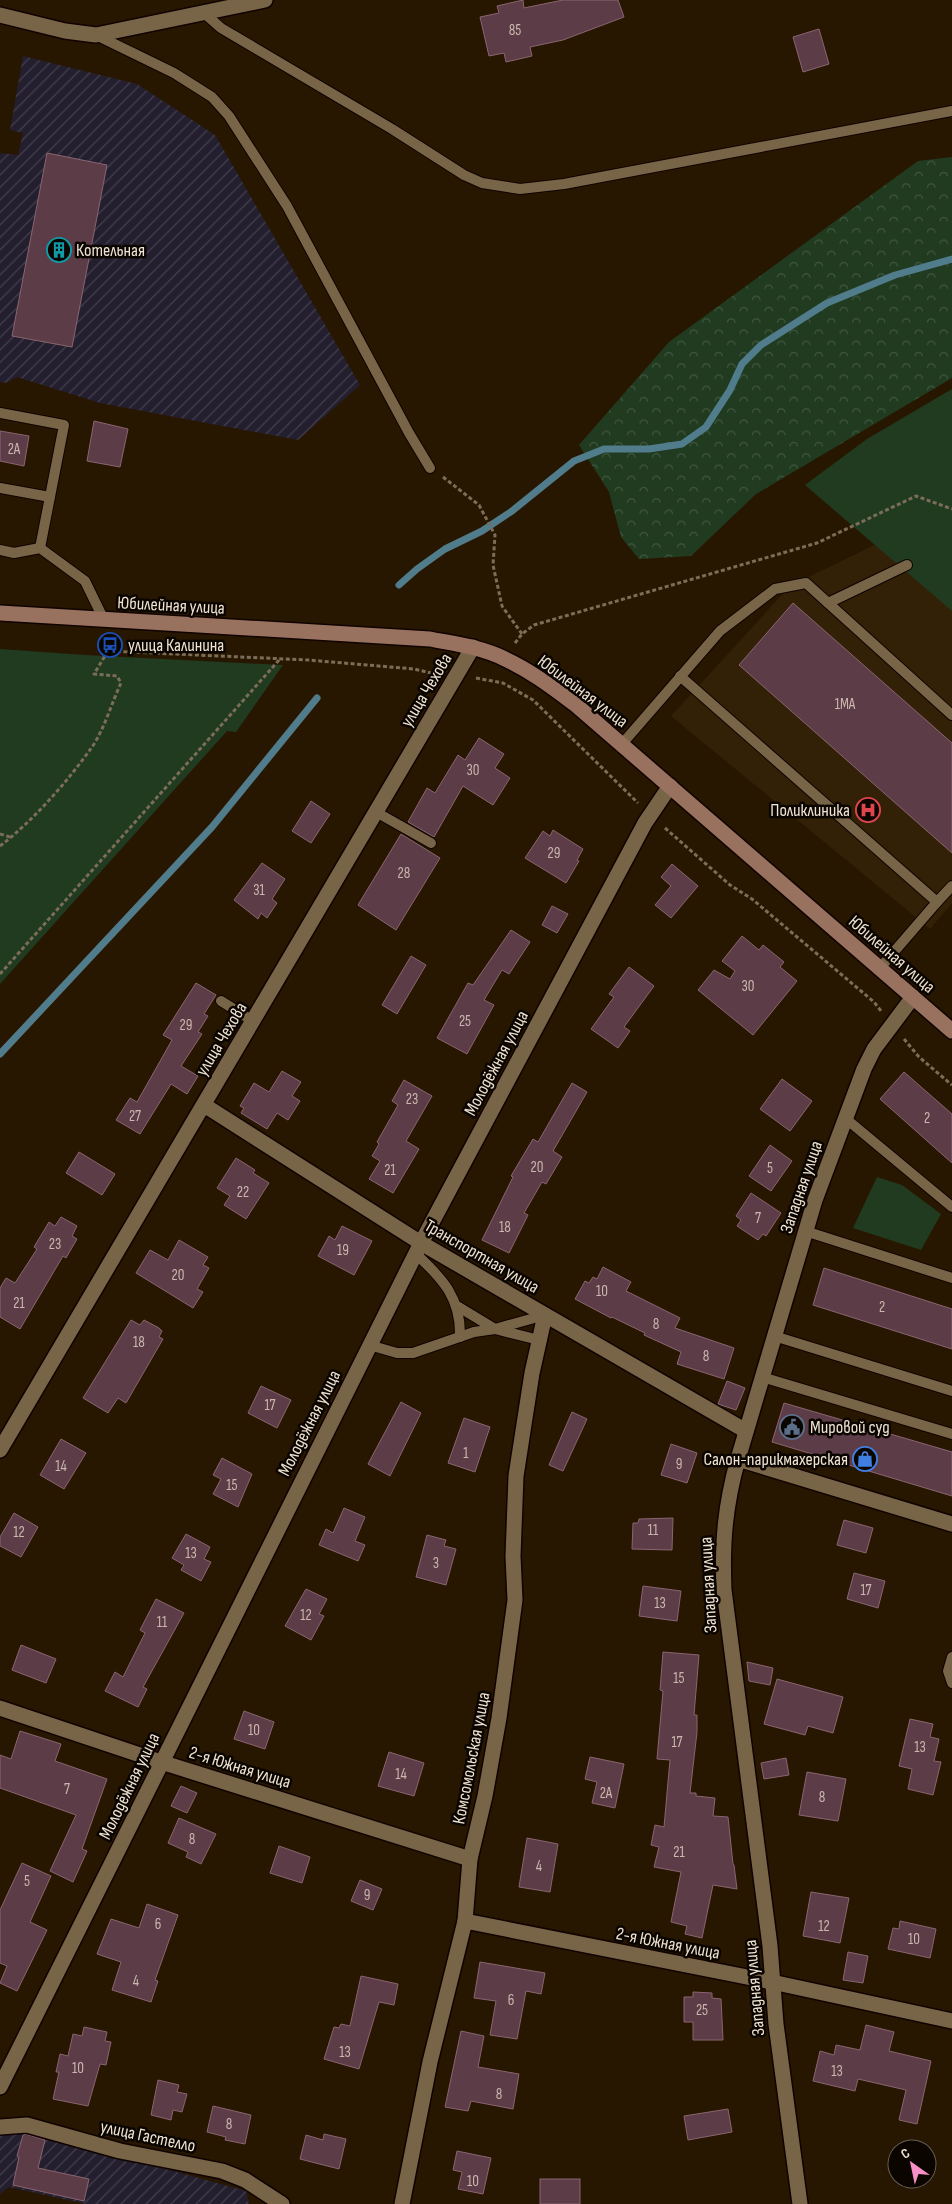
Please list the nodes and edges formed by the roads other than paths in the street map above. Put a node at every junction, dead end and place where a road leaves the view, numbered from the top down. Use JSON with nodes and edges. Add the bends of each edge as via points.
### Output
{"nodes":[{"id":1,"x":265,"y":0,"type":"edge"},
{"id":2,"x":204,"y":13,"type":"junction"},
{"id":3,"x":0,"y":15,"type":"edge"},
{"id":4,"x":96,"y":35,"type":"junction"},
{"id":5,"x":952,"y":112,"type":"edge"},
{"id":6,"x":0,"y":413,"type":"edge"},
{"id":7,"x":430,"y":468,"type":"road end"},
{"id":8,"x":0,"y":488,"type":"edge"},
{"id":9,"x":50,"y":497,"type":"junction"},
{"id":10,"x":40,"y":548,"type":"junction"},
{"id":11,"x":0,"y":550,"type":"edge"},
{"id":12,"x":907,"y":566,"type":"dead end"},
{"id":13,"x":828,"y":603,"type":"junction"},
{"id":14,"x":0,"y":613,"type":"edge"},
{"id":15,"x":104,"y":620,"type":"junction"},
{"id":16,"x":473,"y":647,"type":"junction"},
{"id":17,"x":680,"y":676,"type":"junction"},
{"id":18,"x":952,"y":715,"type":"edge"},
{"id":19,"x":622,"y":744,"type":"junction"},
{"id":20,"x":670,"y":786,"type":"junction"},
{"id":21,"x":376,"y":812,"type":"junction"},
{"id":22,"x":432,"y":843,"type":"dead end"},
{"id":23,"x":952,"y":886,"type":"edge"},
{"id":24,"x":937,"y":902,"type":"junction"},
{"id":25,"x":880,"y":968,"type":"junction"},
{"id":26,"x":913,"y":997,"type":"junction"},
{"id":27,"x":221,"y":1001,"type":"dead end"},
{"id":28,"x":253,"y":1021,"type":"junction"},
{"id":29,"x":952,"y":1031,"type":"edge"},
{"id":30,"x":204,"y":1104,"type":"junction"},
{"id":31,"x":845,"y":1118,"type":"junction"},
{"id":32,"x":952,"y":1207,"type":"edge"},
{"id":33,"x":805,"y":1231,"type":"junction"},
{"id":34,"x":419,"y":1248,"type":"junction"},
{"id":35,"x":952,"y":1278,"type":"edge"},
{"id":36,"x":457,"y":1306,"type":"junction"},
{"id":37,"x":545,"y":1315,"type":"junction"},
{"id":38,"x":495,"y":1329,"type":"junction"},
{"id":39,"x":774,"y":1336,"type":"junction"},
{"id":40,"x":460,"y":1337,"type":"junction"},
{"id":41,"x":539,"y":1340,"type":"junction"},
{"id":42,"x":369,"y":1345,"type":"junction"},
{"id":43,"x":762,"y":1377,"type":"junction"},
{"id":44,"x":952,"y":1391,"type":"edge"},
{"id":45,"x":746,"y":1431,"type":"junction"},
{"id":46,"x":952,"y":1434,"type":"edge"},
{"id":47,"x":0,"y":1450,"type":"edge"},
{"id":48,"x":738,"y":1459,"type":"junction"},
{"id":49,"x":952,"y":1524,"type":"edge"},
{"id":50,"x":952,"y":1657,"type":"edge"},
{"id":51,"x":952,"y":1683,"type":"edge"},
{"id":52,"x":0,"y":1708,"type":"edge"},
{"id":53,"x":161,"y":1762,"type":"junction"},
{"id":54,"x":470,"y":1859,"type":"junction"},
{"id":55,"x":465,"y":1922,"type":"junction"},
{"id":56,"x":772,"y":1982,"type":"junction"},
{"id":57,"x":952,"y":2020,"type":"edge"},
{"id":58,"x":0,"y":2087,"type":"edge"},
{"id":59,"x":0,"y":2127,"type":"edge"},
{"id":60,"x":282,"y":2204,"type":"edge"},
{"id":61,"x":402,"y":2204,"type":"edge"},
{"id":62,"x":800,"y":2204,"type":"edge"}],
"edges":[{"from":1,"to":2,"type":"street"},
{"from":2,"to":4,"type":"street"},
{"from":2,"to":5,"type":"lane","via":[[220,28],[464,175],[482,183],[520,189],[564,184]]},
{"from":3,"to":4,"type":"street"},
{"from":4,"to":7,"type":"lane","via":[[174,73],[212,98],[229,116],[287,206]]},
{"from":6,"to":9,"type":"lane","via":[[64,425]]},
{"from":8,"to":9,"type":"lane"},
{"from":9,"to":10,"type":"lane"},
{"from":10,"to":11,"type":"lane","via":[[14,553]]},
{"from":10,"to":15,"type":"lane","via":[[86,582]]},
{"from":12,"to":13,"type":"lane"},
{"from":13,"to":17,"type":"lane","via":[[806,583],[775,589],[720,631]]},
{"from":13,"to":18,"type":"lane"},
{"from":14,"to":15,"type":"main road","name":"Юбилейная улица"},
{"from":15,"to":16,"type":"main road","name":"Юбилейная улица","via":[[430,639]]},
{"from":16,"to":19,"type":"main road","name":"Юбилейная улица","via":[[504,658],[539,677]]},
{"from":16,"to":21,"type":"street","name":"улица Чехова"},
{"from":17,"to":19,"type":"lane"},
{"from":17,"to":24,"type":"lane"},
{"from":19,"to":20,"type":"main road","name":"Юбилейная улица"},
{"from":20,"to":25,"type":"main road","name":"Юбилейная улица"},
{"from":20,"to":34,"type":"street","name":"Молодёжная улица","via":[[651,815]]},
{"from":21,"to":22,"type":"lane"},
{"from":21,"to":28,"type":"street","name":"улица Чехова"},
{"from":23,"to":24,"type":"lane"},
{"from":24,"to":25,"type":"lane"},
{"from":25,"to":26,"type":"main road","name":"Юбилейная улица"},
{"from":26,"to":29,"type":"main road","name":"Юбилейная улица"},
{"from":26,"to":31,"type":"street","name":"Западная улица","via":[[867,1062]]},
{"from":27,"to":28,"type":"lane"},
{"from":28,"to":30,"type":"street","name":"улица Чехова"},
{"from":30,"to":34,"type":"street","name":"Транспортная улица"},
{"from":30,"to":47,"type":"street","name":"улица Чехова"},
{"from":31,"to":32,"type":"lane"},
{"from":31,"to":33,"type":"street","name":"Западная улица"},
{"from":33,"to":35,"type":"lane"},
{"from":33,"to":39,"type":"street","name":"Западная улица"},
{"from":34,"to":36,"type":"lane","via":[[448,1287]]},
{"from":34,"to":37,"type":"street","name":"Транспортная улица"},
{"from":34,"to":42,"type":"street","name":"Молодёжная улица"},
{"from":36,"to":38,"type":"lane"},
{"from":36,"to":40,"type":"lane"},
{"from":37,"to":38,"type":"lane"},
{"from":37,"to":41,"type":"street","name":"Комсомольская улица"},
{"from":37,"to":45,"type":"street","name":"Транспортная улица"},
{"from":38,"to":40,"type":"lane"},
{"from":38,"to":41,"type":"lane"},
{"from":39,"to":43,"type":"street","name":"Западная улица"},
{"from":39,"to":44,"type":"lane"},
{"from":40,"to":42,"type":"lane","via":[[413,1353],[397,1353]]},
{"from":41,"to":54,"type":"street","name":"Комсомольская улица","via":[[516,1476],[515,1600],[486,1796]]},
{"from":42,"to":53,"type":"street","name":"Молодёжная улица"},
{"from":43,"to":45,"type":"street","name":"Западная улица"},
{"from":43,"to":46,"type":"lane"},
{"from":45,"to":48,"type":"street","name":"Западная улица"},
{"from":48,"to":49,"type":"street"},
{"from":48,"to":56,"type":"street","name":"Западная улица","via":[[725,1522],[724,1590]]},
{"from":50,"to":51,"type":"lane","via":[[948,1671]]},
{"from":52,"to":53,"type":"street","name":"2-я Южная улица"},
{"from":53,"to":54,"type":"street","name":"2-я Южная улица"},
{"from":53,"to":58,"type":"street","name":"Молодёжная улица"},
{"from":54,"to":55,"type":"street","name":"Комсомольская улица"},
{"from":55,"to":56,"type":"street","name":"2-я Южная улица"},
{"from":55,"to":61,"type":"street","name":"Комсомольская улица","via":[[430,2062]]},
{"from":56,"to":57,"type":"street","name":"2-я Южная улица"},
{"from":56,"to":62,"type":"street","name":"Западная улица"},
{"from":59,"to":60,"type":"street","name":"улица Гастелло","via":[[27,2125],[120,2151],[222,2171],[245,2180]]}]}
